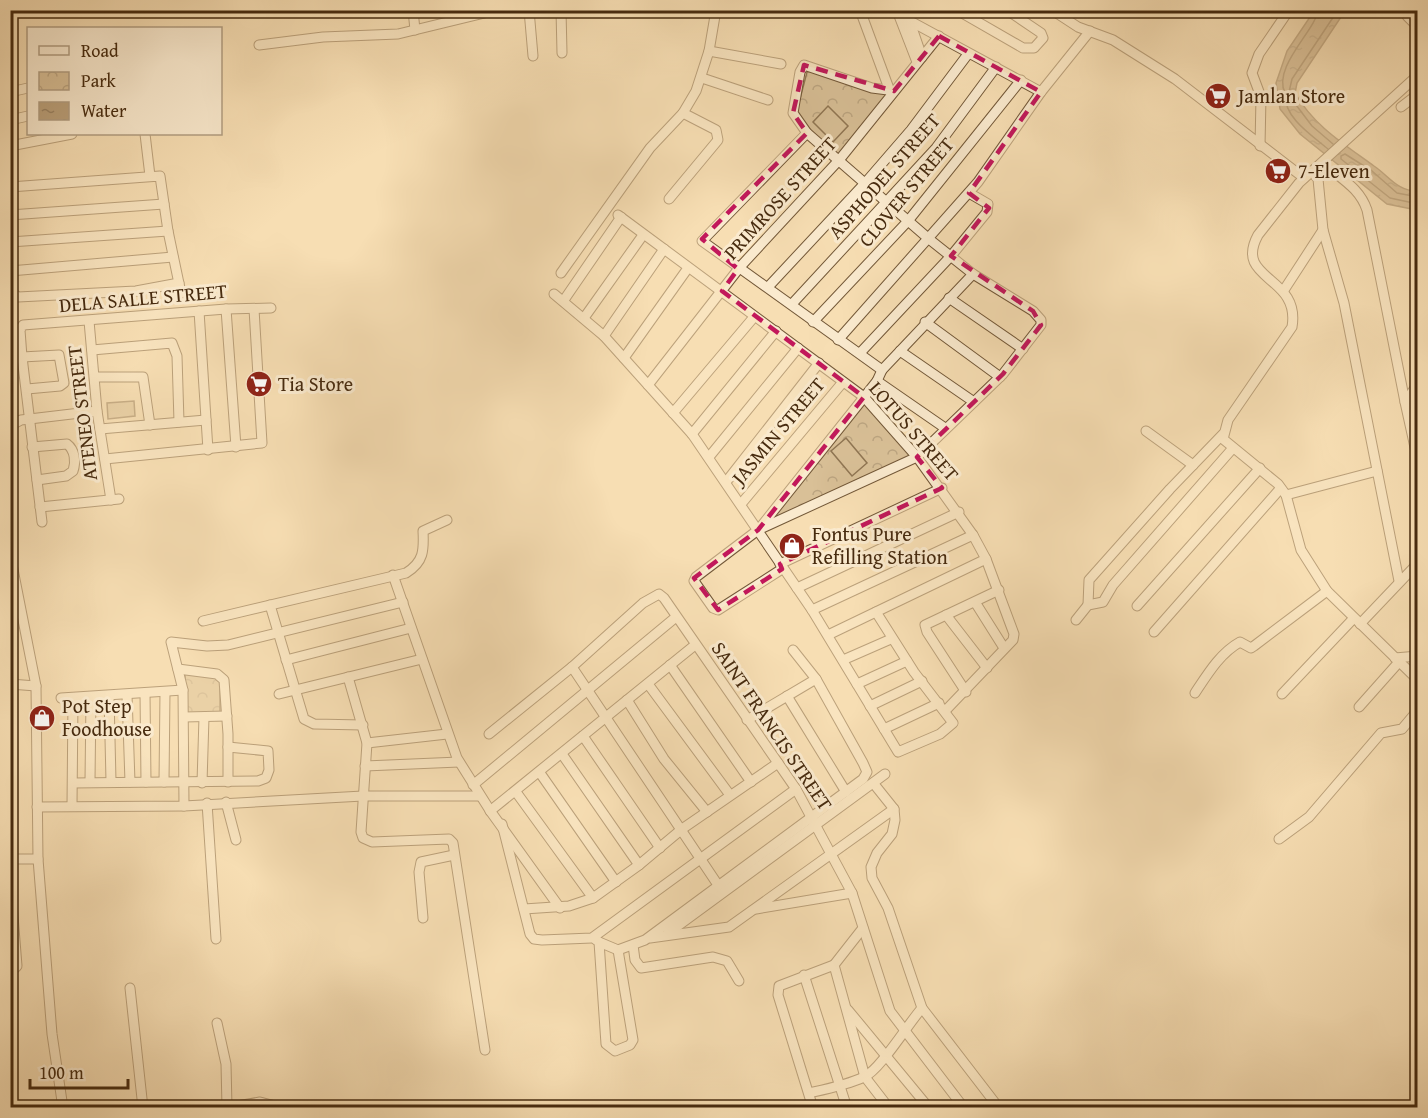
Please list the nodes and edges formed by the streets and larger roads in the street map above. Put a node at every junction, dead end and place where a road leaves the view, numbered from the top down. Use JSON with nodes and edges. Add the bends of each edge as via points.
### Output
{"nodes":[{"id":1,"x":413,"y":10,"type":"edge"},
{"id":2,"x":497,"y":10,"type":"edge"},
{"id":3,"x":529,"y":10,"type":"edge"},
{"id":4,"x":561,"y":10,"type":"edge"},
{"id":5,"x":716,"y":10,"type":"edge"},
{"id":6,"x":860,"y":10,"type":"edge"},
{"id":7,"x":1007,"y":10,"type":"edge"},
{"id":8,"x":1052,"y":10,"type":"edge"},
{"id":9,"x":1289,"y":10,"type":"edge"},
{"id":10,"x":959,"y":11,"type":"edge"},
{"id":11,"x":903,"y":13,"type":"edge"},
{"id":12,"x":1407,"y":16,"type":"dead end"},
{"id":13,"x":1418,"y":27,"type":"edge"},
{"id":14,"x":415,"y":30,"type":"junction"},
{"id":15,"x":1090,"y":31,"type":"junction"},
{"id":16,"x":939,"y":36,"type":"junction"},
{"id":17,"x":259,"y":45,"type":"dead end"},
{"id":18,"x":709,"y":51,"type":"junction"},
{"id":19,"x":562,"y":53,"type":"dead end"},
{"id":20,"x":968,"y":54,"type":"junction"},
{"id":21,"x":533,"y":56,"type":"dead end"},
{"id":22,"x":920,"y":59,"type":"junction"},
{"id":23,"x":781,"y":64,"type":"dead end"},
{"id":24,"x":996,"y":68,"type":"junction"},
{"id":25,"x":1418,"y":75,"type":"edge"},
{"id":26,"x":702,"y":78,"type":"junction"},
{"id":27,"x":1021,"y":80,"type":"junction"},
{"id":28,"x":27,"y":88,"type":"edge"},
{"id":29,"x":10,"y":92,"type":"edge"},
{"id":30,"x":890,"y":92,"type":"junction"},
{"id":31,"x":1041,"y":92,"type":"junction"},
{"id":32,"x":1418,"y":94,"type":"edge"},
{"id":33,"x":768,"y":100,"type":"dead end"},
{"id":34,"x":1401,"y":107,"type":"dead end"},
{"id":35,"x":683,"y":114,"type":"junction"},
{"id":36,"x":27,"y":116,"type":"edge"},
{"id":37,"x":10,"y":120,"type":"edge"},
{"id":38,"x":807,"y":133,"type":"junction"},
{"id":39,"x":67,"y":135,"type":"edge"},
{"id":40,"x":146,"y":135,"type":"edge"},
{"id":41,"x":10,"y":146,"type":"edge"},
{"id":42,"x":1260,"y":146,"type":"junction"},
{"id":43,"x":840,"y":159,"type":"junction"},
{"id":44,"x":1311,"y":172,"type":"junction"},
{"id":45,"x":1334,"y":172,"type":"dead end"},
{"id":46,"x":150,"y":176,"type":"junction"},
{"id":47,"x":866,"y":182,"type":"junction"},
{"id":48,"x":10,"y":188,"type":"edge"},
{"id":49,"x":969,"y":193,"type":"junction"},
{"id":50,"x":669,"y":199,"type":"dead end"},
{"id":51,"x":889,"y":202,"type":"junction"},
{"id":52,"x":164,"y":204,"type":"junction"},
{"id":53,"x":10,"y":215,"type":"edge"},
{"id":54,"x":908,"y":221,"type":"junction"},
{"id":55,"x":1323,"y":230,"type":"junction"},
{"id":56,"x":168,"y":231,"type":"junction"},
{"id":57,"x":643,"y":235,"type":"junction"},
{"id":58,"x":929,"y":239,"type":"junction"},
{"id":59,"x":10,"y":242,"type":"edge"},
{"id":60,"x":664,"y":249,"type":"junction"},
{"id":61,"x":951,"y":256,"type":"junction"},
{"id":62,"x":173,"y":257,"type":"junction"},
{"id":63,"x":740,"y":267,"type":"junction"},
{"id":64,"x":688,"y":268,"type":"junction"},
{"id":65,"x":10,"y":271,"type":"edge"},
{"id":66,"x":561,"y":273,"type":"dead end"},
{"id":67,"x":973,"y":274,"type":"junction"},
{"id":68,"x":178,"y":283,"type":"junction"},
{"id":69,"x":769,"y":286,"type":"junction"},
{"id":70,"x":1284,"y":290,"type":"junction"},
{"id":71,"x":10,"y":291,"type":"edge"},
{"id":72,"x":722,"y":291,"type":"junction"},
{"id":73,"x":181,"y":293,"type":"dead end"},
{"id":74,"x":554,"y":294,"type":"dead end"},
{"id":75,"x":950,"y":298,"type":"junction"},
{"id":76,"x":564,"y":300,"type":"junction"},
{"id":77,"x":792,"y":304,"type":"junction"},
{"id":78,"x":271,"y":308,"type":"dead end"},
{"id":79,"x":226,"y":309,"type":"junction"},
{"id":80,"x":254,"y":309,"type":"junction"},
{"id":81,"x":199,"y":311,"type":"junction"},
{"id":82,"x":754,"y":316,"type":"junction"},
{"id":83,"x":584,"y":318,"type":"junction"},
{"id":84,"x":89,"y":321,"type":"junction"},
{"id":85,"x":813,"y":322,"type":"junction"},
{"id":86,"x":925,"y":322,"type":"junction"},
{"id":87,"x":776,"y":332,"type":"junction"},
{"id":88,"x":604,"y":336,"type":"junction"},
{"id":89,"x":838,"y":340,"type":"junction"},
{"id":90,"x":798,"y":348,"type":"junction"},
{"id":91,"x":1023,"y":349,"type":"junction"},
{"id":92,"x":92,"y":350,"type":"junction"},
{"id":93,"x":900,"y":351,"type":"junction"},
{"id":94,"x":860,"y":353,"type":"junction"},
{"id":95,"x":22,"y":357,"type":"junction"},
{"id":96,"x":624,"y":358,"type":"junction"},
{"id":97,"x":819,"y":363,"type":"junction"},
{"id":98,"x":882,"y":370,"type":"junction"},
{"id":99,"x":96,"y":377,"type":"junction"},
{"id":100,"x":1000,"y":377,"type":"junction"},
{"id":101,"x":877,"y":381,"type":"junction"},
{"id":102,"x":843,"y":382,"type":"junction"},
{"id":103,"x":1418,"y":384,"type":"edge"},
{"id":104,"x":648,"y":385,"type":"junction"},
{"id":105,"x":27,"y":389,"type":"junction"},
{"id":106,"x":864,"y":397,"type":"junction"},
{"id":107,"x":974,"y":402,"type":"junction"},
{"id":108,"x":1405,"y":402,"type":"junction"},
{"id":109,"x":97,"y":411,"type":"junction"},
{"id":110,"x":673,"y":413,"type":"junction"},
{"id":111,"x":10,"y":415,"type":"edge"},
{"id":112,"x":25,"y":419,"type":"junction"},
{"id":113,"x":206,"y":420,"type":"junction"},
{"id":114,"x":179,"y":422,"type":"junction"},
{"id":115,"x":150,"y":424,"type":"junction"},
{"id":116,"x":10,"y":426,"type":"edge"},
{"id":117,"x":945,"y":428,"type":"junction"},
{"id":118,"x":100,"y":429,"type":"junction"},
{"id":119,"x":1146,"y":431,"type":"dead end"},
{"id":120,"x":692,"y":434,"type":"junction"},
{"id":121,"x":1223,"y":434,"type":"junction"},
{"id":122,"x":32,"y":447,"type":"junction"},
{"id":123,"x":236,"y":447,"type":"junction"},
{"id":124,"x":1233,"y":448,"type":"junction"},
{"id":125,"x":208,"y":450,"type":"junction"},
{"id":126,"x":709,"y":457,"type":"junction"},
{"id":127,"x":917,"y":457,"type":"junction"},
{"id":128,"x":105,"y":459,"type":"junction"},
{"id":129,"x":1418,"y":461,"type":"edge"},
{"id":130,"x":1193,"y":465,"type":"junction"},
{"id":131,"x":1260,"y":468,"type":"junction"},
{"id":132,"x":1377,"y":471,"type":"junction"},
{"id":133,"x":37,"y":480,"type":"junction"},
{"id":134,"x":726,"y":482,"type":"junction"},
{"id":135,"x":942,"y":488,"type":"junction"},
{"id":136,"x":1283,"y":492,"type":"junction"},
{"id":137,"x":741,"y":504,"type":"junction"},
{"id":138,"x":40,"y":507,"type":"junction"},
{"id":139,"x":959,"y":512,"type":"junction"},
{"id":140,"x":447,"y":520,"type":"dead end"},
{"id":141,"x":42,"y":522,"type":"dead end"},
{"id":142,"x":758,"y":530,"type":"junction"},
{"id":143,"x":974,"y":535,"type":"junction"},
{"id":144,"x":10,"y":554,"type":"edge"},
{"id":145,"x":986,"y":559,"type":"junction"},
{"id":146,"x":1418,"y":563,"type":"edge"},
{"id":147,"x":781,"y":566,"type":"junction"},
{"id":148,"x":393,"y":575,"type":"junction"},
{"id":149,"x":1399,"y":581,"type":"junction"},
{"id":150,"x":797,"y":588,"type":"junction"},
{"id":151,"x":999,"y":590,"type":"junction"},
{"id":152,"x":1327,"y":591,"type":"junction"},
{"id":153,"x":403,"y":602,"type":"junction"},
{"id":154,"x":975,"y":602,"type":"junction"},
{"id":155,"x":270,"y":605,"type":"junction"},
{"id":156,"x":1088,"y":605,"type":"junction"},
{"id":157,"x":1137,"y":606,"type":"dead end"},
{"id":158,"x":812,"y":610,"type":"junction"},
{"id":159,"x":876,"y":612,"type":"junction"},
{"id":160,"x":946,"y":615,"type":"junction"},
{"id":161,"x":676,"y":617,"type":"junction"},
{"id":162,"x":1076,"y":620,"type":"dead end"},
{"id":163,"x":203,"y":621,"type":"dead end"},
{"id":164,"x":1357,"y":621,"type":"junction"},
{"id":165,"x":411,"y":628,"type":"junction"},
{"id":166,"x":1154,"y":632,"type":"dead end"},
{"id":167,"x":278,"y":633,"type":"junction"},
{"id":168,"x":828,"y":635,"type":"junction"},
{"id":169,"x":891,"y":639,"type":"junction"},
{"id":170,"x":695,"y":645,"type":"junction"},
{"id":171,"x":1004,"y":648,"type":"junction"},
{"id":172,"x":793,"y":650,"type":"dead end"},
{"id":173,"x":1418,"y":656,"type":"edge"},
{"id":174,"x":422,"y":659,"type":"junction"},
{"id":175,"x":286,"y":660,"type":"junction"},
{"id":176,"x":843,"y":660,"type":"junction"},
{"id":177,"x":1397,"y":660,"type":"junction"},
{"id":178,"x":907,"y":661,"type":"junction"},
{"id":179,"x":670,"y":665,"type":"junction"},
{"id":180,"x":572,"y":667,"type":"junction"},
{"id":181,"x":987,"y":668,"type":"junction"},
{"id":182,"x":178,"y":669,"type":"junction"},
{"id":183,"x":348,"y":677,"type":"junction"},
{"id":184,"x":816,"y":679,"type":"junction"},
{"id":185,"x":1418,"y":680,"type":"edge"},
{"id":186,"x":922,"y":681,"type":"junction"},
{"id":187,"x":10,"y":684,"type":"edge"},
{"id":188,"x":648,"y":684,"type":"junction"},
{"id":189,"x":857,"y":684,"type":"junction"},
{"id":190,"x":36,"y":686,"type":"junction"},
{"id":191,"x":183,"y":690,"type":"junction"},
{"id":192,"x":295,"y":690,"type":"junction"},
{"id":193,"x":588,"y":691,"type":"junction"},
{"id":194,"x":165,"y":692,"type":"junction"},
{"id":195,"x":966,"y":692,"type":"junction"},
{"id":196,"x":145,"y":693,"type":"junction"},
{"id":197,"x":1194,"y":693,"type":"dead end"},
{"id":198,"x":279,"y":694,"type":"dead end"},
{"id":199,"x":1282,"y":694,"type":"dead end"},
{"id":200,"x":127,"y":695,"type":"junction"},
{"id":201,"x":109,"y":696,"type":"junction"},
{"id":202,"x":787,"y":696,"type":"junction"},
{"id":203,"x":61,"y":698,"type":"dead end"},
{"id":204,"x":92,"y":698,"type":"junction"},
{"id":205,"x":73,"y":699,"type":"junction"},
{"id":206,"x":627,"y":700,"type":"junction"},
{"id":207,"x":939,"y":703,"type":"junction"},
{"id":208,"x":870,"y":706,"type":"junction"},
{"id":209,"x":1359,"y":707,"type":"dead end"},
{"id":210,"x":946,"y":710,"type":"junction"},
{"id":211,"x":1418,"y":710,"type":"edge"},
{"id":212,"x":227,"y":716,"type":"junction"},
{"id":213,"x":184,"y":717,"type":"junction"},
{"id":214,"x":204,"y":717,"type":"junction"},
{"id":215,"x":605,"y":718,"type":"junction"},
{"id":216,"x":747,"y":720,"type":"junction"},
{"id":217,"x":363,"y":725,"type":"junction"},
{"id":218,"x":884,"y":729,"type":"junction"},
{"id":219,"x":447,"y":734,"type":"junction"},
{"id":220,"x":489,"y":734,"type":"dead end"},
{"id":221,"x":584,"y":736,"type":"junction"},
{"id":222,"x":366,"y":743,"type":"junction"},
{"id":223,"x":228,"y":747,"type":"junction"},
{"id":224,"x":562,"y":754,"type":"junction"},
{"id":225,"x":459,"y":762,"type":"junction"},
{"id":226,"x":778,"y":763,"type":"junction"},
{"id":227,"x":365,"y":766,"type":"junction"},
{"id":228,"x":540,"y":773,"type":"junction"},
{"id":229,"x":885,"y":774,"type":"dead end"},
{"id":230,"x":90,"y":781,"type":"junction"},
{"id":231,"x":111,"y":781,"type":"junction"},
{"id":232,"x":130,"y":782,"type":"junction"},
{"id":233,"x":146,"y":782,"type":"junction"},
{"id":234,"x":164,"y":782,"type":"junction"},
{"id":235,"x":183,"y":782,"type":"junction"},
{"id":236,"x":228,"y":782,"type":"junction"},
{"id":237,"x":751,"y":782,"type":"junction"},
{"id":238,"x":73,"y":783,"type":"junction"},
{"id":239,"x":202,"y":783,"type":"junction"},
{"id":240,"x":874,"y":783,"type":"junction"},
{"id":241,"x":473,"y":785,"type":"junction"},
{"id":242,"x":796,"y":789,"type":"junction"},
{"id":243,"x":516,"y":792,"type":"junction"},
{"id":244,"x":846,"y":792,"type":"junction"},
{"id":245,"x":730,"y":795,"type":"junction"},
{"id":246,"x":363,"y":796,"type":"junction"},
{"id":247,"x":480,"y":796,"type":"junction"},
{"id":248,"x":226,"y":802,"type":"junction"},
{"id":249,"x":207,"y":803,"type":"junction"},
{"id":250,"x":72,"y":806,"type":"junction"},
{"id":251,"x":183,"y":806,"type":"junction"},
{"id":252,"x":37,"y":807,"type":"junction"},
{"id":253,"x":894,"y":809,"type":"junction"},
{"id":254,"x":490,"y":811,"type":"junction"},
{"id":255,"x":707,"y":812,"type":"junction"},
{"id":256,"x":815,"y":821,"type":"junction"},
{"id":257,"x":502,"y":824,"type":"junction"},
{"id":258,"x":682,"y":829,"type":"junction"},
{"id":259,"x":1279,"y":839,"type":"dead end"},
{"id":260,"x":236,"y":840,"type":"dead end"},
{"id":261,"x":660,"y":848,"type":"junction"},
{"id":262,"x":833,"y":853,"type":"junction"},
{"id":263,"x":454,"y":855,"type":"junction"},
{"id":264,"x":10,"y":859,"type":"edge"},
{"id":265,"x":38,"y":859,"type":"junction"},
{"id":266,"x":700,"y":859,"type":"junction"},
{"id":267,"x":639,"y":865,"type":"junction"},
{"id":268,"x":10,"y":878,"type":"edge"},
{"id":269,"x":616,"y":882,"type":"junction"},
{"id":270,"x":718,"y":885,"type":"junction"},
{"id":271,"x":852,"y":892,"type":"junction"},
{"id":272,"x":593,"y":897,"type":"junction"},
{"id":273,"x":11,"y":898,"type":"edge"},
{"id":274,"x":560,"y":908,"type":"junction"},
{"id":275,"x":524,"y":909,"type":"junction"},
{"id":276,"x":752,"y":909,"type":"junction"},
{"id":277,"x":423,"y":918,"type":"dead end"},
{"id":278,"x":12,"y":919,"type":"edge"},
{"id":279,"x":862,"y":928,"type":"junction"},
{"id":280,"x":666,"y":934,"type":"junction"},
{"id":281,"x":216,"y":939,"type":"dead end"},
{"id":282,"x":596,"y":940,"type":"junction"},
{"id":283,"x":645,"y":940,"type":"junction"},
{"id":284,"x":633,"y":945,"type":"junction"},
{"id":285,"x":13,"y":946,"type":"edge"},
{"id":286,"x":618,"y":950,"type":"junction"},
{"id":287,"x":834,"y":965,"type":"junction"},
{"id":288,"x":12,"y":973,"type":"edge"},
{"id":289,"x":804,"y":975,"type":"junction"},
{"id":290,"x":739,"y":981,"type":"dead end"},
{"id":291,"x":130,"y":988,"type":"dead end"},
{"id":292,"x":845,"y":1007,"type":"junction"},
{"id":293,"x":922,"y":1008,"type":"junction"},
{"id":294,"x":217,"y":1023,"type":"dead end"},
{"id":295,"x":904,"y":1029,"type":"junction"},
{"id":296,"x":485,"y":1050,"type":"dead end"},
{"id":297,"x":886,"y":1055,"type":"junction"},
{"id":298,"x":865,"y":1077,"type":"junction"},
{"id":299,"x":839,"y":1087,"type":"junction"},
{"id":300,"x":809,"y":1093,"type":"junction"},
{"id":301,"x":848,"y":1106,"type":"edge"},
{"id":302,"x":63,"y":1107,"type":"edge"},
{"id":303,"x":143,"y":1107,"type":"edge"},
{"id":304,"x":227,"y":1107,"type":"edge"},
{"id":305,"x":283,"y":1107,"type":"edge"},
{"id":306,"x":813,"y":1107,"type":"edge"},
{"id":307,"x":889,"y":1107,"type":"edge"},
{"id":308,"x":929,"y":1107,"type":"edge"},
{"id":309,"x":964,"y":1107,"type":"edge"},
{"id":310,"x":999,"y":1107,"type":"edge"}],
"edges":[{"from":1,"to":14,"type":"street"},
{"from":2,"to":14,"type":"street"},
{"from":3,"to":21,"type":"street"},
{"from":4,"to":19,"type":"street"},
{"from":5,"to":18,"type":"street"},
{"from":6,"to":30,"type":"street"},
{"from":7,"to":10,"type":"street","via":[[1041,33],[1040,44],[1023,48]]},
{"from":8,"to":15,"type":"street"},
{"from":9,"to":42,"type":"street","via":[[1259,54],[1252,73],[1262,97]]},
{"from":11,"to":16,"type":"street"},
{"from":11,"to":22,"type":"street"},
{"from":12,"to":13,"type":"street"},
{"from":14,"to":17,"type":"street"},
{"from":15,"to":31,"type":"street"},
{"from":15,"to":42,"type":"street","via":[[1113,40],[1175,80]]},
{"from":16,"to":20,"type":"street"},
{"from":16,"to":22,"type":"street","name":"PRIMROSE STREET"},
{"from":18,"to":23,"type":"street"},
{"from":18,"to":26,"type":"street"},
{"from":20,"to":24,"type":"street"},
{"from":20,"to":47,"type":"street"},
{"from":22,"to":30,"type":"street","name":"PRIMROSE STREET"},
{"from":24,"to":27,"type":"street"},
{"from":24,"to":51,"type":"street","name":"ASPHODEL STREET","via":[[936,148]]},
{"from":25,"to":44,"type":"street"},
{"from":26,"to":33,"type":"street"},
{"from":26,"to":35,"type":"street"},
{"from":27,"to":31,"type":"street"},
{"from":27,"to":54,"type":"street","name":"CLOVER STREET"},
{"from":28,"to":29,"type":"street"},
{"from":30,"to":38,"type":"street","via":[[804,65],[793,113]]},
{"from":30,"to":43,"type":"street","name":"PRIMROSE STREET"},
{"from":31,"to":49,"type":"street"},
{"from":32,"to":34,"type":"street"},
{"from":35,"to":50,"type":"street","via":[[716,130],[718,140]]},
{"from":35,"to":66,"type":"street","via":[[650,148]]},
{"from":36,"to":37,"type":"street"},
{"from":38,"to":43,"type":"street"},
{"from":38,"to":63,"type":"street","via":[[704,237],[703,243]]},
{"from":39,"to":41,"type":"street"},
{"from":40,"to":46,"type":"street"},
{"from":42,"to":44,"type":"street"},
{"from":43,"to":47,"type":"street"},
{"from":43,"to":63,"type":"street","name":"PRIMROSE STREET"},
{"from":44,"to":55,"type":"street","via":[[1318,179]]},
{"from":44,"to":70,"type":"street","via":[[1253,244],[1252,258],[1257,269]]},
{"from":45,"to":108,"type":"street","via":[[1354,187],[1364,201]]},
{"from":46,"to":48,"type":"street"},
{"from":46,"to":52,"type":"street","via":[[162,178]]},
{"from":47,"to":51,"type":"street"},
{"from":47,"to":69,"type":"street"},
{"from":49,"to":58,"type":"street"},
{"from":49,"to":61,"type":"street","via":[[989,208]]},
{"from":51,"to":54,"type":"street"},
{"from":51,"to":77,"type":"street","name":"ASPHODEL STREET"},
{"from":52,"to":53,"type":"street"},
{"from":52,"to":56,"type":"street"},
{"from":54,"to":58,"type":"street"},
{"from":54,"to":85,"type":"street","name":"CLOVER STREET"},
{"from":55,"to":70,"type":"street"},
{"from":55,"to":132,"type":"street","via":[[1344,303]]},
{"from":56,"to":59,"type":"street"},
{"from":56,"to":62,"type":"street"},
{"from":57,"to":60,"type":"street","name":"LOTUS STREET"},
{"from":57,"to":76,"type":"street","name":"LOTUS STREET","via":[[619,216]]},
{"from":57,"to":83,"type":"street"},
{"from":58,"to":61,"type":"street"},
{"from":58,"to":89,"type":"street"},
{"from":60,"to":64,"type":"street","name":"LOTUS STREET"},
{"from":60,"to":88,"type":"street"},
{"from":61,"to":67,"type":"street"},
{"from":61,"to":94,"type":"street"},
{"from":62,"to":65,"type":"street"},
{"from":62,"to":68,"type":"street"},
{"from":63,"to":69,"type":"street"},
{"from":63,"to":72,"type":"street","name":"PRIMROSE STREET"},
{"from":64,"to":72,"type":"street","name":"LOTUS STREET"},
{"from":64,"to":96,"type":"street"},
{"from":67,"to":75,"type":"street"},
{"from":67,"to":91,"type":"street","via":[[1038,315],[1041,325]]},
{"from":68,"to":71,"type":"street","via":[[97,294],[18,297]]},
{"from":68,"to":73,"type":"street"},
{"from":69,"to":77,"type":"street"},
{"from":70,"to":121,"type":"street","via":[[1293,310],[1292,327],[1228,420]]},
{"from":72,"to":82,"type":"street","name":"LOTUS STREET"},
{"from":72,"to":104,"type":"street","name":"PRIMROSE STREET"},
{"from":74,"to":76,"type":"street"},
{"from":75,"to":86,"type":"street"},
{"from":75,"to":91,"type":"street"},
{"from":76,"to":83,"type":"street"},
{"from":77,"to":85,"type":"street"},
{"from":78,"to":80,"type":"street","name":"DELA SALLE STREET"},
{"from":79,"to":80,"type":"street","name":"DELA SALLE STREET"},
{"from":79,"to":81,"type":"street","name":"DELA SALLE STREET"},
{"from":79,"to":123,"type":"street"},
{"from":80,"to":123,"type":"street","via":[[264,439],[259,445]]},
{"from":81,"to":84,"type":"street","name":"DELA SALLE STREET"},
{"from":81,"to":113,"type":"street"},
{"from":82,"to":87,"type":"street","name":"LOTUS STREET"},
{"from":82,"to":110,"type":"street"},
{"from":83,"to":88,"type":"street"},
{"from":84,"to":92,"type":"street","name":"ATENEO STREET"},
{"from":84,"to":95,"type":"street","name":"DELA SALLE STREET","via":[[23,325]]},
{"from":85,"to":89,"type":"street"},
{"from":86,"to":93,"type":"street"},
{"from":86,"to":100,"type":"street"},
{"from":87,"to":90,"type":"street","name":"LOTUS STREET"},
{"from":87,"to":120,"type":"street"},
{"from":88,"to":96,"type":"street"},
{"from":89,"to":94,"type":"street"},
{"from":90,"to":97,"type":"street","name":"LOTUS STREET"},
{"from":90,"to":126,"type":"street"},
{"from":91,"to":100,"type":"street"},
{"from":92,"to":99,"type":"street","name":"ATENEO STREET"},
{"from":92,"to":114,"type":"street","via":[[172,344],[177,356]]},
{"from":93,"to":98,"type":"street"},
{"from":93,"to":107,"type":"street"},
{"from":94,"to":98,"type":"street"},
{"from":95,"to":105,"type":"street"},
{"from":95,"to":105,"type":"street","via":[[59,355],[65,377],[60,386]]},
{"from":96,"to":104,"type":"street"},
{"from":97,"to":102,"type":"street","name":"LOTUS STREET"},
{"from":97,"to":134,"type":"street"},
{"from":98,"to":101,"type":"street"},
{"from":99,"to":109,"type":"street","name":"ATENEO STREET"},
{"from":99,"to":115,"type":"street","via":[[143,377]]},
{"from":100,"to":107,"type":"street"},
{"from":101,"to":106,"type":"street"},
{"from":101,"to":117,"type":"street"},
{"from":102,"to":106,"type":"street","name":"LOTUS STREET"},
{"from":102,"to":137,"type":"street","name":"JASMIN STREET"},
{"from":103,"to":108,"type":"street"},
{"from":104,"to":110,"type":"street"},
{"from":105,"to":112,"type":"street"},
{"from":106,"to":127,"type":"street","name":"LOTUS STREET"},
{"from":106,"to":142,"type":"street"},
{"from":107,"to":117,"type":"street"},
{"from":108,"to":129,"type":"street"},
{"from":109,"to":112,"type":"street"},
{"from":109,"to":118,"type":"street","name":"ATENEO STREET"},
{"from":110,"to":120,"type":"street"},
{"from":111,"to":112,"type":"street"},
{"from":112,"to":116,"type":"street"},
{"from":112,"to":122,"type":"street"},
{"from":113,"to":114,"type":"street"},
{"from":113,"to":125,"type":"street"},
{"from":114,"to":115,"type":"street"},
{"from":115,"to":118,"type":"street"},
{"from":117,"to":127,"type":"street"},
{"from":118,"to":128,"type":"street","name":"ATENEO STREET"},
{"from":119,"to":130,"type":"street"},
{"from":120,"to":126,"type":"street"},
{"from":121,"to":124,"type":"street"},
{"from":121,"to":130,"type":"street"},
{"from":122,"to":133,"type":"street"},
{"from":122,"to":133,"type":"street","via":[[67,444],[74,453],[75,467],[70,474]]},
{"from":123,"to":125,"type":"street"},
{"from":124,"to":131,"type":"street"},
{"from":124,"to":156,"type":"street","via":[[1126,570],[1103,602]]},
{"from":125,"to":128,"type":"street"},
{"from":126,"to":134,"type":"street"},
{"from":127,"to":135,"type":"street","name":"LOTUS STREET"},
{"from":127,"to":142,"type":"street"},
{"from":128,"to":138,"type":"street","name":"ATENEO STREET","via":[[115,500]]},
{"from":130,"to":156,"type":"street","via":[[1089,580]]},
{"from":131,"to":136,"type":"street"},
{"from":131,"to":157,"type":"street"},
{"from":132,"to":136,"type":"street"},
{"from":132,"to":149,"type":"street"},
{"from":133,"to":138,"type":"street"},
{"from":134,"to":137,"type":"street"},
{"from":135,"to":139,"type":"street","name":"LOTUS STREET"},
{"from":135,"to":147,"type":"street"},
{"from":136,"to":152,"type":"street","via":[[1301,550]]},
{"from":136,"to":166,"type":"street"},
{"from":137,"to":142,"type":"street"},
{"from":138,"to":141,"type":"street"},
{"from":139,"to":143,"type":"street","name":"LOTUS STREET"},
{"from":139,"to":150,"type":"street"},
{"from":140,"to":148,"type":"street","via":[[423,531],[425,548],[416,567]]},
{"from":142,"to":147,"type":"street"},
{"from":142,"to":147,"type":"street","via":[[696,577],[695,584],[718,610]]},
{"from":143,"to":145,"type":"street","name":"LOTUS STREET"},
{"from":143,"to":158,"type":"street"},
{"from":144,"to":190,"type":"street"},
{"from":145,"to":151,"type":"street","name":"LOTUS STREET"},
{"from":145,"to":159,"type":"street"},
{"from":146,"to":149,"type":"street"},
{"from":147,"to":150,"type":"street"},
{"from":148,"to":153,"type":"street"},
{"from":148,"to":155,"type":"street"},
{"from":149,"to":164,"type":"street"},
{"from":150,"to":158,"type":"street"},
{"from":151,"to":154,"type":"street"},
{"from":151,"to":171,"type":"street","name":"LOTUS STREET","via":[[1014,634]]},
{"from":152,"to":164,"type":"street"},
{"from":152,"to":197,"type":"street","via":[[1251,648],[1240,642],[1231,647]]},
{"from":153,"to":165,"type":"street"},
{"from":153,"to":167,"type":"street"},
{"from":154,"to":160,"type":"street"},
{"from":154,"to":171,"type":"street"},
{"from":155,"to":163,"type":"street"},
{"from":155,"to":167,"type":"street"},
{"from":156,"to":162,"type":"street"},
{"from":158,"to":168,"type":"street"},
{"from":159,"to":168,"type":"street"},
{"from":159,"to":169,"type":"street"},
{"from":160,"to":181,"type":"street"},
{"from":160,"to":195,"type":"street","via":[[928,622],[926,629]]},
{"from":161,"to":170,"type":"street","name":"SAINT FRANCIS STREET"},
{"from":161,"to":180,"type":"street","name":"SAINT FRANCIS STREET","via":[[664,598],[654,596]]},
{"from":161,"to":193,"type":"street"},
{"from":164,"to":177,"type":"street"},
{"from":164,"to":199,"type":"street"},
{"from":165,"to":174,"type":"street"},
{"from":165,"to":175,"type":"street"},
{"from":167,"to":175,"type":"street"},
{"from":167,"to":182,"type":"street","via":[[220,646],[173,641],[170,648]]},
{"from":168,"to":176,"type":"street"},
{"from":169,"to":176,"type":"street"},
{"from":169,"to":178,"type":"street"},
{"from":170,"to":179,"type":"street"},
{"from":170,"to":216,"type":"street","name":"SAINT FRANCIS STREET"},
{"from":171,"to":181,"type":"street","name":"LOTUS STREET"},
{"from":172,"to":184,"type":"street"},
{"from":173,"to":177,"type":"street"},
{"from":174,"to":183,"type":"street"},
{"from":174,"to":219,"type":"street"},
{"from":175,"to":192,"type":"street"},
{"from":176,"to":189,"type":"street"},
{"from":177,"to":185,"type":"street"},
{"from":177,"to":209,"type":"street"},
{"from":178,"to":186,"type":"street"},
{"from":178,"to":189,"type":"street"},
{"from":179,"to":188,"type":"street"},
{"from":179,"to":237,"type":"street"},
{"from":180,"to":193,"type":"street"},
{"from":180,"to":220,"type":"street"},
{"from":181,"to":195,"type":"street","name":"LOTUS STREET"},
{"from":182,"to":191,"type":"street"},
{"from":182,"to":212,"type":"street","via":[[222,677]]},
{"from":183,"to":192,"type":"street"},
{"from":183,"to":217,"type":"street"},
{"from":184,"to":202,"type":"street"},
{"from":184,"to":244,"type":"street","via":[[866,767],[863,780]]},
{"from":186,"to":207,"type":"street"},
{"from":186,"to":208,"type":"street"},
{"from":187,"to":190,"type":"street"},
{"from":188,"to":206,"type":"street"},
{"from":188,"to":245,"type":"street"},
{"from":189,"to":208,"type":"street"},
{"from":190,"to":252,"type":"street"},
{"from":191,"to":194,"type":"street"},
{"from":191,"to":213,"type":"street"},
{"from":192,"to":198,"type":"street"},
{"from":192,"to":217,"type":"street","via":[[307,722]]},
{"from":193,"to":215,"type":"street"},
{"from":193,"to":241,"type":"street"},
{"from":194,"to":196,"type":"street"},
{"from":194,"to":234,"type":"street"},
{"from":195,"to":210,"type":"street","name":"LOTUS STREET"},
{"from":196,"to":200,"type":"street"},
{"from":196,"to":233,"type":"street"},
{"from":200,"to":201,"type":"street"},
{"from":200,"to":232,"type":"street"},
{"from":201,"to":204,"type":"street"},
{"from":201,"to":231,"type":"street"},
{"from":202,"to":216,"type":"street"},
{"from":202,"to":244,"type":"street"},
{"from":203,"to":205,"type":"street"},
{"from":204,"to":205,"type":"street"},
{"from":204,"to":230,"type":"street"},
{"from":205,"to":238,"type":"street"},
{"from":206,"to":215,"type":"street"},
{"from":206,"to":255,"type":"street","via":[[664,759]]},
{"from":207,"to":210,"type":"street"},
{"from":207,"to":218,"type":"street"},
{"from":208,"to":218,"type":"street"},
{"from":210,"to":218,"type":"street","via":[[953,723],[951,727],[898,752]]},
{"from":211,"to":259,"type":"street","via":[[1402,729],[1381,733],[1309,817]]},
{"from":212,"to":214,"type":"street"},
{"from":212,"to":223,"type":"street"},
{"from":213,"to":214,"type":"street"},
{"from":213,"to":235,"type":"street"},
{"from":214,"to":239,"type":"street"},
{"from":215,"to":221,"type":"street"},
{"from":215,"to":258,"type":"street"},
{"from":216,"to":226,"type":"street","name":"SAINT FRANCIS STREET"},
{"from":217,"to":222,"type":"street"},
{"from":219,"to":222,"type":"street"},
{"from":219,"to":225,"type":"street"},
{"from":221,"to":224,"type":"street"},
{"from":221,"to":261,"type":"street"},
{"from":222,"to":227,"type":"street"},
{"from":223,"to":236,"type":"street"},
{"from":223,"to":236,"type":"street","via":[[264,749],[269,755],[266,778]]},
{"from":224,"to":228,"type":"street"},
{"from":224,"to":267,"type":"street"},
{"from":225,"to":227,"type":"street"},
{"from":225,"to":241,"type":"street"},
{"from":226,"to":237,"type":"street"},
{"from":226,"to":242,"type":"street","name":"SAINT FRANCIS STREET"},
{"from":227,"to":246,"type":"street"},
{"from":228,"to":243,"type":"street"},
{"from":228,"to":269,"type":"street"},
{"from":229,"to":240,"type":"street"},
{"from":230,"to":231,"type":"street"},
{"from":230,"to":238,"type":"street"},
{"from":231,"to":232,"type":"street"},
{"from":232,"to":233,"type":"street"},
{"from":233,"to":234,"type":"street"},
{"from":234,"to":235,"type":"street"},
{"from":235,"to":239,"type":"street"},
{"from":235,"to":251,"type":"street"},
{"from":236,"to":239,"type":"street"},
{"from":237,"to":245,"type":"street"},
{"from":238,"to":250,"type":"street"},
{"from":240,"to":253,"type":"street"},
{"from":240,"to":256,"type":"street"},
{"from":241,"to":247,"type":"street"},
{"from":242,"to":256,"type":"street","name":"SAINT FRANCIS STREET"},
{"from":242,"to":266,"type":"street"},
{"from":243,"to":254,"type":"street"},
{"from":243,"to":272,"type":"street"},
{"from":244,"to":256,"type":"street"},
{"from":245,"to":255,"type":"street"},
{"from":246,"to":247,"type":"street"},
{"from":246,"to":248,"type":"street"},
{"from":246,"to":263,"type":"street","via":[[361,832],[365,840],[449,839]]},
{"from":247,"to":254,"type":"street"},
{"from":248,"to":249,"type":"street"},
{"from":248,"to":260,"type":"street"},
{"from":249,"to":251,"type":"street"},
{"from":249,"to":281,"type":"street"},
{"from":250,"to":251,"type":"street"},
{"from":250,"to":252,"type":"street"},
{"from":252,"to":265,"type":"street"},
{"from":253,"to":262,"type":"street"},
{"from":253,"to":293,"type":"street","via":[[892,834],[877,853],[872,878],[888,908]]},
{"from":254,"to":257,"type":"street"},
{"from":255,"to":258,"type":"street"},
{"from":256,"to":262,"type":"street","name":"SAINT FRANCIS STREET"},
{"from":256,"to":270,"type":"street"},
{"from":256,"to":280,"type":"street"},
{"from":257,"to":274,"type":"street"},
{"from":257,"to":275,"type":"street"},
{"from":258,"to":261,"type":"street"},
{"from":258,"to":266,"type":"street"},
{"from":261,"to":267,"type":"street"},
{"from":262,"to":271,"type":"street","name":"SAINT FRANCIS STREET"},
{"from":262,"to":276,"type":"street"},
{"from":263,"to":277,"type":"street","via":[[421,861]]},
{"from":263,"to":296,"type":"street"},
{"from":264,"to":265,"type":"street"},
{"from":265,"to":302,"type":"street","via":[[52,1034]]},
{"from":266,"to":270,"type":"street"},
{"from":266,"to":282,"type":"street"},
{"from":267,"to":269,"type":"street"},
{"from":268,"to":273,"type":"street"},
{"from":269,"to":272,"type":"street"},
{"from":270,"to":283,"type":"street"},
{"from":271,"to":276,"type":"street"},
{"from":271,"to":279,"type":"street","name":"SAINT FRANCIS STREET"},
{"from":272,"to":274,"type":"street"},
{"from":273,"to":278,"type":"street"},
{"from":274,"to":275,"type":"street"},
{"from":275,"to":282,"type":"street","via":[[534,939]]},
{"from":276,"to":280,"type":"street","via":[[729,927]]},
{"from":278,"to":285,"type":"street"},
{"from":279,"to":287,"type":"street"},
{"from":279,"to":295,"type":"street","name":"SAINT FRANCIS STREET","via":[[886,1003]]},
{"from":280,"to":283,"type":"street"},
{"from":282,"to":286,"type":"street"},
{"from":282,"to":286,"type":"street","via":[[606,1044],[615,1050],[633,1040]]},
{"from":283,"to":284,"type":"street"},
{"from":284,"to":286,"type":"street"},
{"from":284,"to":290,"type":"street","via":[[640,968],[721,958]]},
{"from":285,"to":288,"type":"street","via":[[17,966]]},
{"from":287,"to":289,"type":"street"},
{"from":287,"to":292,"type":"street"},
{"from":289,"to":299,"type":"street"},
{"from":289,"to":300,"type":"street","via":[[780,984],[778,995]]},
{"from":291,"to":303,"type":"street"},
{"from":292,"to":297,"type":"street"},
{"from":292,"to":298,"type":"street"},
{"from":293,"to":295,"type":"street"},
{"from":293,"to":310,"type":"street"},
{"from":294,"to":304,"type":"street","via":[[226,1064]]},
{"from":295,"to":297,"type":"street"},
{"from":295,"to":309,"type":"street","name":"SAINT FRANCIS STREET"},
{"from":297,"to":298,"type":"street"},
{"from":297,"to":308,"type":"street"},
{"from":298,"to":299,"type":"street"},
{"from":298,"to":307,"type":"street"},
{"from":299,"to":300,"type":"street"},
{"from":299,"to":301,"type":"street"},
{"from":300,"to":306,"type":"street"},
{"from":304,"to":305,"type":"street","via":[[260,1101]]}]}
